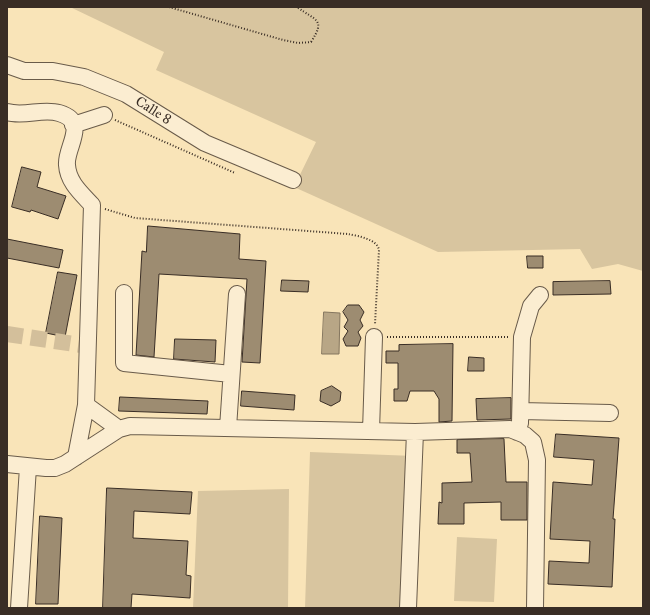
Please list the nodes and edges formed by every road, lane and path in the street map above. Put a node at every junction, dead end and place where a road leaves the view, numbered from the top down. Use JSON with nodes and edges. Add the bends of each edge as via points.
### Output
{"nodes":[{"id":1,"x":170,"y":7,"type":"edge"},
{"id":2,"x":297,"y":7,"type":"edge"},
{"id":3,"x":7,"y":65,"type":"edge"},
{"id":4,"x":7,"y":112,"type":"edge"},
{"id":5,"x":104,"y":115,"type":"joint"},
{"id":6,"x":73,"y":125,"type":"junction"},
{"id":7,"x":235,"y":173,"type":"dead end"},
{"id":8,"x":293,"y":180,"type":"dead end"},
{"id":9,"x":92,"y":205,"type":"junction"},
{"id":10,"x":124,"y":293,"type":"dead end"},
{"id":11,"x":236,"y":294,"type":"dead end"},
{"id":12,"x":540,"y":295,"type":"dead end"},
{"id":13,"x":374,"y":337,"type":"junction"},
{"id":14,"x":522,"y":337,"type":"junction"},
{"id":15,"x":231,"y":374,"type":"junction"},
{"id":16,"x":86,"y":405,"type":"junction"},
{"id":17,"x":521,"y":411,"type":"junction"},
{"id":18,"x":610,"y":413,"type":"dead end"},
{"id":19,"x":228,"y":428,"type":"junction"},
{"id":20,"x":119,"y":429,"type":"junction"},
{"id":21,"x":371,"y":431,"type":"junction"},
{"id":22,"x":415,"y":432,"type":"junction"},
{"id":23,"x":517,"y":432,"type":"junction"},
{"id":24,"x":76,"y":457,"type":"junction"},
{"id":25,"x":7,"y":464,"type":"edge"},
{"id":26,"x":28,"y":467,"type":"junction"},
{"id":27,"x":19,"y":608,"type":"edge"},
{"id":28,"x":408,"y":608,"type":"edge"},
{"id":29,"x":534,"y":608,"type":"edge"}],
"edges":[{"from":1,"to":2,"type":"path","via":[[283,40],[311,42],[319,29],[318,22]]},
{"from":3,"to":8,"type":"street","name":"Calle 8","via":[[24,71],[68,73],[105,86],[143,104],[205,143]]},
{"from":4,"to":6,"type":"street","via":[[54,112],[66,116]]},
{"from":5,"to":6,"type":"street"},
{"from":5,"to":7,"type":"path"},
{"from":6,"to":9,"type":"street","via":[[75,134],[66,157],[67,169],[76,188]]},
{"from":9,"to":13,"type":"path","via":[[135,218],[348,234],[369,240],[379,248]]},
{"from":9,"to":16,"type":"street"},
{"from":10,"to":15,"type":"street","via":[[124,362]]},
{"from":11,"to":15,"type":"street"},
{"from":12,"to":14,"type":"street","via":[[531,306]]},
{"from":13,"to":14,"type":"path"},
{"from":13,"to":21,"type":"street"},
{"from":14,"to":17,"type":"street"},
{"from":15,"to":19,"type":"street"},
{"from":16,"to":20,"type":"street"},
{"from":16,"to":24,"type":"street"},
{"from":17,"to":18,"type":"street"},
{"from":17,"to":23,"type":"street"},
{"from":19,"to":20,"type":"street","via":[[130,426]]},
{"from":19,"to":21,"type":"street"},
{"from":20,"to":24,"type":"street"},
{"from":21,"to":22,"type":"street"},
{"from":22,"to":23,"type":"street","via":[[510,429]]},
{"from":22,"to":28,"type":"street"},
{"from":23,"to":29,"type":"street","via":[[533,442],[537,460]]},
{"from":24,"to":26,"type":"street","via":[[55,468]]},
{"from":25,"to":26,"type":"street"},
{"from":26,"to":27,"type":"street"}]}
